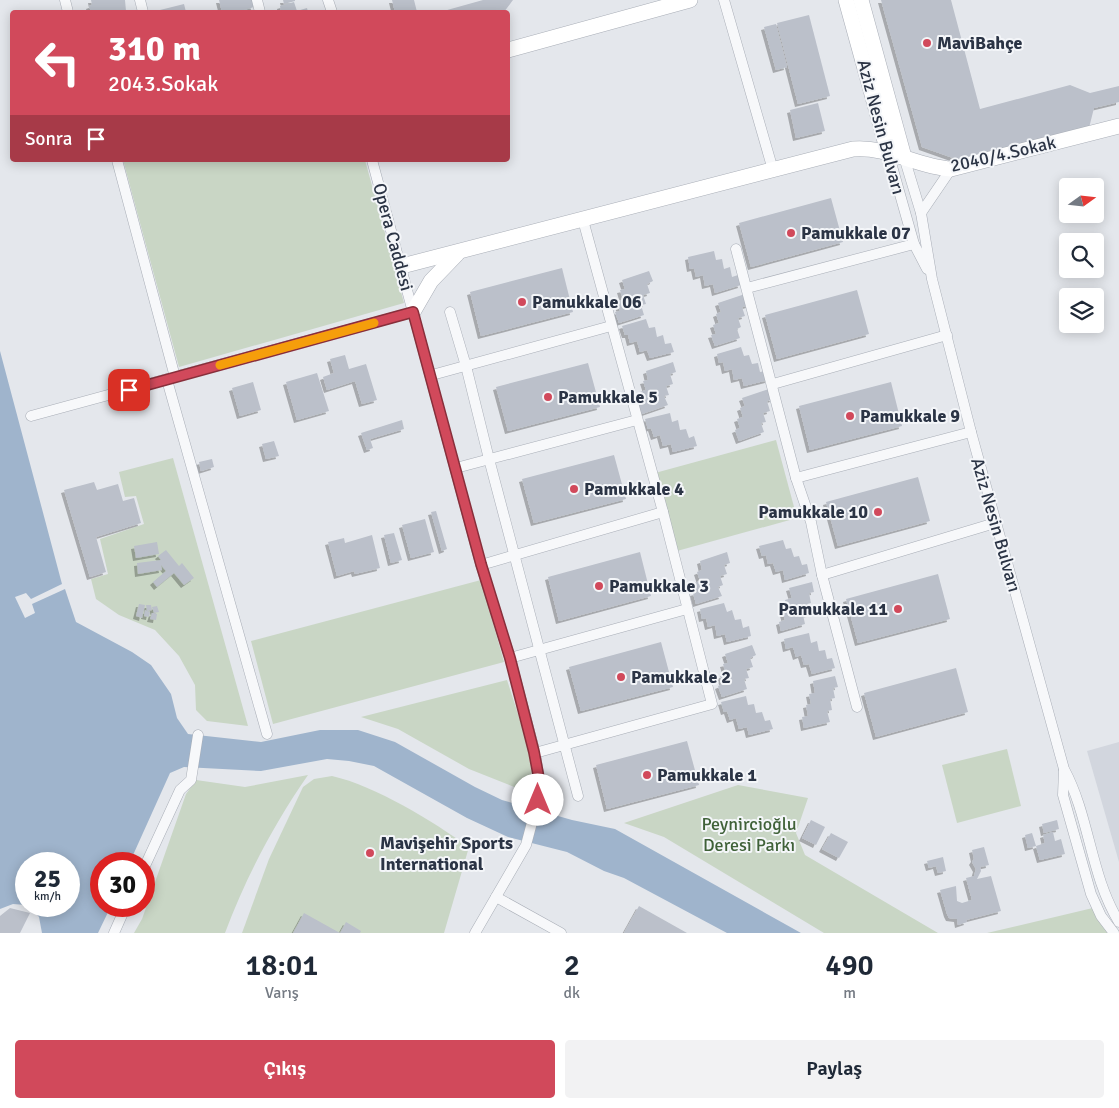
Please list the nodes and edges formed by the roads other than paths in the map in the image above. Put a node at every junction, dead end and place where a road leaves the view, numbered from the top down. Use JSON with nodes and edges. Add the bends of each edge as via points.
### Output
{"nodes":[{"id":1,"x":724,"y":0,"type":"edge"},
{"id":2,"x":683,"y":1,"type":"edge"},
{"id":3,"x":850,"y":1,"type":"edge"},
{"id":4,"x":510,"y":49,"type":"edge"},
{"id":5,"x":1119,"y":126,"type":"edge"},
{"id":6,"x":888,"y":152,"type":"junction"},
{"id":7,"x":904,"y":158,"type":"junction"},
{"id":8,"x":117,"y":162,"type":"edge"},
{"id":9,"x":373,"y":162,"type":"edge"},
{"id":10,"x":952,"y":169,"type":"junction"},
{"id":11,"x":773,"y":170,"type":"junction"},
{"id":12,"x":921,"y":213,"type":"junction"},
{"id":13,"x":583,"y":220,"type":"junction"},
{"id":14,"x":914,"y":244,"type":"junction"},
{"id":15,"x":736,"y":249,"type":"dead end"},
{"id":16,"x":459,"y":252,"type":"junction"},
{"id":17,"x":402,"y":266,"type":"junction"},
{"id":18,"x":932,"y":279,"type":"junction"},
{"id":19,"x":747,"y":288,"type":"junction"},
{"id":20,"x":413,"y":312,"type":"junction"},
{"id":21,"x":450,"y":312,"type":"dead end"},
{"id":22,"x":611,"y":326,"type":"junction"},
{"id":23,"x":947,"y":335,"type":"junction"},
{"id":24,"x":466,"y":366,"type":"junction"},
{"id":25,"x":432,"y":375,"type":"junction"},
{"id":26,"x":171,"y":379,"type":"junction"},
{"id":27,"x":773,"y":384,"type":"junction"},
{"id":28,"x":31,"y":416,"type":"dead end"},
{"id":29,"x":637,"y":420,"type":"junction"},
{"id":30,"x":971,"y":432,"type":"junction"},
{"id":31,"x":489,"y":458,"type":"junction"},
{"id":32,"x":456,"y":468,"type":"junction"},
{"id":33,"x":796,"y":478,"type":"junction"},
{"id":34,"x":663,"y":512,"type":"junction"},
{"id":35,"x":995,"y":522,"type":"junction"},
{"id":36,"x":515,"y":555,"type":"junction"},
{"id":37,"x":481,"y":564,"type":"junction"},
{"id":38,"x":822,"y":575,"type":"junction"},
{"id":39,"x":686,"y":609,"type":"junction"},
{"id":40,"x":540,"y":650,"type":"junction"},
{"id":41,"x":510,"y":658,"type":"junction"},
{"id":42,"x":857,"y":707,"type":"dead end"},
{"id":43,"x":267,"y":734,"type":"dead end"},
{"id":44,"x":198,"y":735,"type":"dead end"},
{"id":45,"x":563,"y":745,"type":"junction"},
{"id":46,"x":534,"y":752,"type":"junction"},
{"id":47,"x":1064,"y":769,"type":"junction"},
{"id":48,"x":578,"y":796,"type":"dead end"},
{"id":49,"x":151,"y":852,"type":"edge"},
{"id":50,"x":496,"y":897,"type":"junction"},
{"id":51,"x":121,"y":917,"type":"edge"},
{"id":52,"x":1119,"y":922,"type":"edge"},
{"id":53,"x":114,"y":933,"type":"edge"},
{"id":54,"x":475,"y":933,"type":"edge"},
{"id":55,"x":561,"y":933,"type":"edge"},
{"id":56,"x":1114,"y":933,"type":"edge"}],
"edges":[{"from":1,"to":11,"type":"street"},
{"from":2,"to":4,"type":"street"},
{"from":3,"to":6,"type":"street","name":"Aziz Nesin Bulvarı"},
{"from":3,"to":7,"type":"street","name":"Aziz Nesin Bulvarı"},
{"from":5,"to":10,"type":"street","name":"2040/4.Sokak"},
{"from":6,"to":7,"type":"street","name":"2040/4.Sokak"},
{"from":6,"to":11,"type":"street","name":"2040/4.Sokak","via":[[853,149]]},
{"from":6,"to":14,"type":"street","name":"Aziz Nesin Bulvarı"},
{"from":7,"to":10,"type":"street","name":"2040/4.Sokak","via":[[936,168]]},
{"from":7,"to":12,"type":"street","name":"Aziz Nesin Bulvarı"},
{"from":8,"to":26,"type":"street"},
{"from":9,"to":17,"type":"street","name":"Opera Caddesi"},
{"from":10,"to":12,"type":"street"},
{"from":11,"to":13,"type":"street","name":"2040/4.Sokak"},
{"from":12,"to":18,"type":"street","name":"Aziz Nesin Bulvarı"},
{"from":13,"to":16,"type":"street","name":"2040/4.Sokak"},
{"from":13,"to":22,"type":"street"},
{"from":14,"to":18,"type":"street","name":"Aziz Nesin Bulvarı"},
{"from":14,"to":19,"type":"street"},
{"from":15,"to":19,"type":"street"},
{"from":16,"to":17,"type":"street","name":"2040/4.Sokak"},
{"from":16,"to":20,"type":"street","via":[[431,281]]},
{"from":17,"to":20,"type":"street","name":"Opera Caddesi"},
{"from":18,"to":23,"type":"street","name":"Aziz Nesin Bulvarı"},
{"from":19,"to":27,"type":"street"},
{"from":20,"to":25,"type":"street","name":"Opera Caddesi"},
{"from":20,"to":26,"type":"street"},
{"from":21,"to":24,"type":"street"},
{"from":22,"to":24,"type":"street"},
{"from":22,"to":29,"type":"street"},
{"from":23,"to":27,"type":"street"},
{"from":23,"to":30,"type":"street","name":"Aziz Nesin Bulvarı"},
{"from":24,"to":25,"type":"street"},
{"from":24,"to":31,"type":"street"},
{"from":25,"to":32,"type":"street","name":"Opera Caddesi"},
{"from":26,"to":28,"type":"street"},
{"from":26,"to":43,"type":"street"},
{"from":27,"to":33,"type":"street"},
{"from":29,"to":31,"type":"street"},
{"from":29,"to":34,"type":"street"},
{"from":30,"to":33,"type":"street"},
{"from":30,"to":35,"type":"street","name":"Aziz Nesin Bulvarı"},
{"from":31,"to":32,"type":"street"},
{"from":31,"to":36,"type":"street"},
{"from":32,"to":37,"type":"street","name":"Opera Caddesi"},
{"from":33,"to":38,"type":"street","via":[[811,522]]},
{"from":34,"to":36,"type":"street"},
{"from":34,"to":39,"type":"street"},
{"from":35,"to":38,"type":"street"},
{"from":35,"to":47,"type":"street","name":"Aziz Nesin Bulvarı"},
{"from":36,"to":37,"type":"street"},
{"from":36,"to":40,"type":"street"},
{"from":37,"to":41,"type":"street","name":"Opera Caddesi"},
{"from":38,"to":42,"type":"street"},
{"from":39,"to":40,"type":"street"},
{"from":39,"to":45,"type":"street","via":[[712,704]]},
{"from":40,"to":41,"type":"street"},
{"from":40,"to":45,"type":"street"},
{"from":41,"to":46,"type":"street","name":"Opera Caddesi"},
{"from":44,"to":49,"type":"street","via":[[190,780],[180,790]]},
{"from":45,"to":46,"type":"street"},
{"from":45,"to":48,"type":"street"},
{"from":46,"to":50,"type":"street","name":"Opera Caddesi","via":[[540,784],[536,807],[526,845]]},
{"from":47,"to":52,"type":"street","name":"Aziz Nesin Bulvarı","via":[[1075,789],[1102,886]]},
{"from":47,"to":56,"type":"street","name":"Aziz Nesin Bulvarı","via":[[1063,795],[1091,894],[1101,916]]},
{"from":50,"to":54,"type":"street","name":"Opera Caddesi"},
{"from":50,"to":55,"type":"street"},
{"from":51,"to":53,"type":"street"}]}
